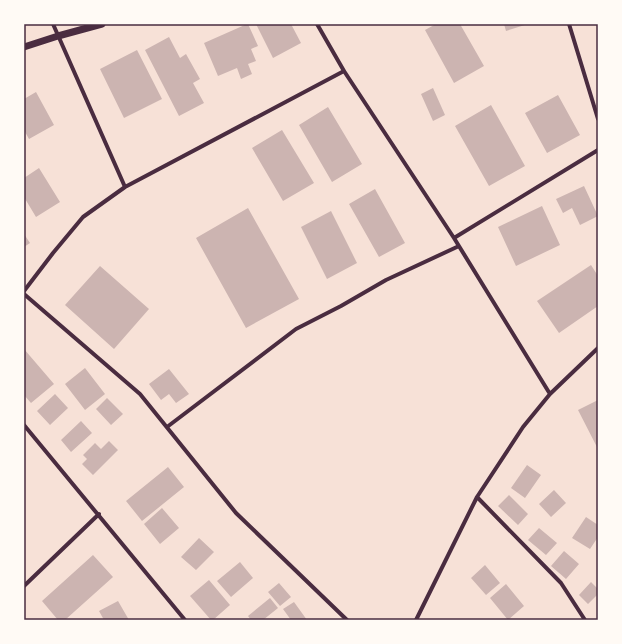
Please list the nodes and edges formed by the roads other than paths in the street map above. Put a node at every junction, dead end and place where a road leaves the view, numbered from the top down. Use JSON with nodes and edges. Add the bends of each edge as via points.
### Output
{"nodes":[{"id":1,"x":53,"y":24,"type":"edge"},
{"id":2,"x":102,"y":24,"type":"edge"},
{"id":3,"x":317,"y":24,"type":"edge"},
{"id":4,"x":569,"y":24,"type":"edge"},
{"id":5,"x":58,"y":36,"type":"junction"},
{"id":6,"x":24,"y":47,"type":"edge"},
{"id":7,"x":344,"y":72,"type":"junction"},
{"id":8,"x":598,"y":119,"type":"edge"},
{"id":9,"x":598,"y":150,"type":"edge"},
{"id":10,"x":125,"y":186,"type":"junction"},
{"id":11,"x":454,"y":238,"type":"junction"},
{"id":12,"x":459,"y":246,"type":"junction"},
{"id":13,"x":24,"y":293,"type":"edge"},
{"id":14,"x":598,"y":348,"type":"edge"},
{"id":15,"x":550,"y":394,"type":"junction"},
{"id":16,"x":24,"y":425,"type":"edge"},
{"id":17,"x":167,"y":428,"type":"junction"},
{"id":18,"x":477,"y":497,"type":"junction"},
{"id":19,"x":99,"y":514,"type":"junction"},
{"id":20,"x":24,"y":586,"type":"edge"},
{"id":21,"x":185,"y":620,"type":"edge"},
{"id":22,"x":347,"y":620,"type":"edge"},
{"id":23,"x":416,"y":620,"type":"edge"},
{"id":24,"x":585,"y":620,"type":"edge"}],
"edges":[{"from":1,"to":5,"type":"street"},
{"from":2,"to":5,"type":"street"},
{"from":3,"to":7,"type":"street"},
{"from":4,"to":8,"type":"street"},
{"from":5,"to":6,"type":"street"},
{"from":5,"to":10,"type":"street"},
{"from":7,"to":10,"type":"street"},
{"from":7,"to":11,"type":"street"},
{"from":9,"to":11,"type":"street"},
{"from":10,"to":13,"type":"street","via":[[83,217]]},
{"from":11,"to":12,"type":"street"},
{"from":12,"to":15,"type":"street"},
{"from":12,"to":17,"type":"street","via":[[386,280],[296,329]]},
{"from":13,"to":17,"type":"street","via":[[140,394]]},
{"from":14,"to":15,"type":"street"},
{"from":15,"to":18,"type":"street","via":[[523,427]]},
{"from":16,"to":19,"type":"street"},
{"from":17,"to":22,"type":"street","via":[[236,513]]},
{"from":18,"to":23,"type":"street"},
{"from":18,"to":24,"type":"street","via":[[561,583]]},
{"from":19,"to":20,"type":"street"},
{"from":19,"to":21,"type":"street"}]}
